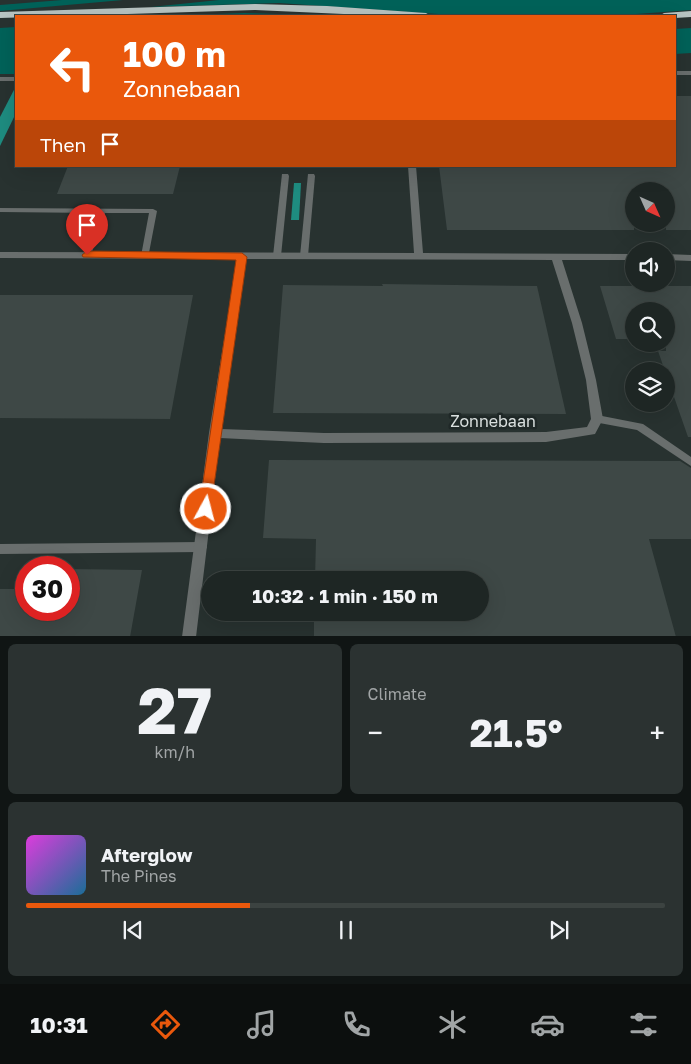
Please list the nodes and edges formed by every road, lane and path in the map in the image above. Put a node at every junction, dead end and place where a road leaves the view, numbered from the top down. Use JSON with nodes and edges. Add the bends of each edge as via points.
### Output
{"nodes":[{"id":1,"x":157,"y":0,"type":"edge"},
{"id":2,"x":0,"y":14,"type":"edge"},
{"id":3,"x":691,"y":14,"type":"edge"},
{"id":4,"x":412,"y":15,"type":"edge"},
{"id":5,"x":676,"y":15,"type":"edge"},
{"id":6,"x":676,"y":73,"type":"edge"},
{"id":7,"x":691,"y":73,"type":"edge"},
{"id":8,"x":0,"y":79,"type":"edge"},
{"id":9,"x":15,"y":79,"type":"edge"},
{"id":10,"x":412,"y":167,"type":"edge"},
{"id":11,"x":285,"y":176,"type":"dead end"},
{"id":12,"x":311,"y":176,"type":"dead end"},
{"id":13,"x":0,"y":210,"type":"edge"},
{"id":14,"x":102,"y":211,"type":"junction"},
{"id":15,"x":0,"y":255,"type":"edge"},
{"id":16,"x":87,"y":255,"type":"junction"},
{"id":17,"x":145,"y":256,"type":"junction"},
{"id":18,"x":277,"y":256,"type":"junction"},
{"id":19,"x":304,"y":256,"type":"junction"},
{"id":20,"x":419,"y":256,"type":"junction"},
{"id":21,"x":242,"y":257,"type":"junction"},
{"id":22,"x":556,"y":257,"type":"junction"},
{"id":23,"x":625,"y":257,"type":"edge"},
{"id":24,"x":675,"y":258,"type":"edge"},
{"id":25,"x":691,"y":258,"type":"edge"},
{"id":26,"x":597,"y":419,"type":"junction"},
{"id":27,"x":215,"y":433,"type":"junction"},
{"id":28,"x":691,"y":462,"type":"edge"},
{"id":29,"x":201,"y":547,"type":"junction"},
{"id":30,"x":0,"y":549,"type":"edge"},
{"id":31,"x":189,"y":636,"type":"edge"}],
"edges":[{"from":1,"to":2,"type":"highway"},
{"from":2,"to":4,"type":"highway","via":[[255,6]]},
{"from":3,"to":5,"type":"highway"},
{"from":6,"to":7,"type":"street"},
{"from":8,"to":9,"type":"lane"},
{"from":10,"to":20,"type":"street"},
{"from":11,"to":18,"type":"lane"},
{"from":12,"to":19,"type":"lane"},
{"from":13,"to":14,"type":"lane"},
{"from":14,"to":16,"type":"lane"},
{"from":14,"to":17,"type":"lane","via":[[154,211]]},
{"from":15,"to":16,"type":"street"},
{"from":16,"to":17,"type":"street"},
{"from":17,"to":21,"type":"street"},
{"from":18,"to":19,"type":"street"},
{"from":18,"to":21,"type":"street"},
{"from":19,"to":20,"type":"street"},
{"from":20,"to":22,"type":"street"},
{"from":21,"to":27,"type":"street"},
{"from":22,"to":23,"type":"street"},
{"from":22,"to":26,"type":"street","via":[[577,323]]},
{"from":24,"to":25,"type":"street"},
{"from":26,"to":27,"type":"street","name":"Zonnebaan","via":[[591,431],[546,437],[324,438]]},
{"from":26,"to":28,"type":"lane","via":[[640,427]]},
{"from":27,"to":29,"type":"street"},
{"from":29,"to":30,"type":"lane"},
{"from":29,"to":31,"type":"street"}]}
